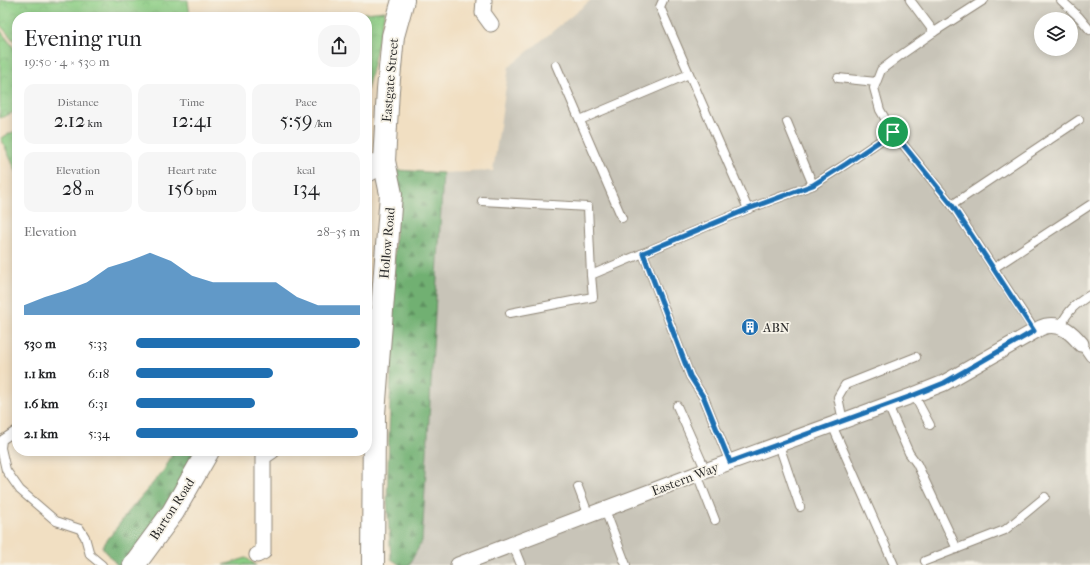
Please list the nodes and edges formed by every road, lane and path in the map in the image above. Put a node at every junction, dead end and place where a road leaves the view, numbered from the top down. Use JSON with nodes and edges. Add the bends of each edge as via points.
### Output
{"nodes":[{"id":1,"x":403,"y":0,"type":"edge"},
{"id":2,"x":484,"y":0,"type":"edge"},
{"id":3,"x":664,"y":0,"type":"edge"},
{"id":4,"x":910,"y":0,"type":"edge"},
{"id":5,"x":984,"y":0,"type":"edge"},
{"id":6,"x":1061,"y":0,"type":"edge"},
{"id":7,"x":491,"y":24,"type":"dead end"},
{"id":8,"x":1090,"y":30,"type":"edge"},
{"id":9,"x":934,"y":32,"type":"junction"},
{"id":10,"x":556,"y":65,"type":"dead end"},
{"id":11,"x":689,"y":74,"type":"junction"},
{"id":12,"x":838,"y":78,"type":"dead end"},
{"id":13,"x":876,"y":82,"type":"junction"},
{"id":14,"x":580,"y":120,"type":"junction"},
{"id":15,"x":1079,"y":120,"type":"dead end"},
{"id":16,"x":787,"y":122,"type":"dead end"},
{"id":17,"x":893,"y":132,"type":"junction"},
{"id":18,"x":376,"y":166,"type":"edge"},
{"id":19,"x":813,"y":185,"type":"junction"},
{"id":20,"x":482,"y":201,"type":"dead end"},
{"id":21,"x":952,"y":205,"type":"junction"},
{"id":22,"x":1090,"y":205,"type":"edge"},
{"id":23,"x":748,"y":209,"type":"junction"},
{"id":24,"x":622,"y":218,"type":"dead end"},
{"id":25,"x":643,"y":253,"type":"junction"},
{"id":26,"x":994,"y":268,"type":"junction"},
{"id":27,"x":591,"y":275,"type":"junction"},
{"id":28,"x":1090,"y":296,"type":"edge"},
{"id":29,"x":510,"y":313,"type":"dead end"},
{"id":30,"x":1060,"y":326,"type":"junction"},
{"id":31,"x":1034,"y":331,"type":"junction"},
{"id":32,"x":1081,"y":344,"type":"joint"},
{"id":33,"x":916,"y":357,"type":"dead end"},
{"id":34,"x":1090,"y":358,"type":"edge"},
{"id":35,"x":914,"y":395,"type":"junction"},
{"id":36,"x":888,"y":405,"type":"junction"},
{"id":37,"x":677,"y":406,"type":"dead end"},
{"id":38,"x":838,"y":423,"type":"junction"},
{"id":39,"x":930,"y":425,"type":"dead end"},
{"id":40,"x":372,"y":432,"type":"edge"},
{"id":41,"x":12,"y":433,"type":"edge"},
{"id":42,"x":779,"y":445,"type":"junction"},
{"id":43,"x":205,"y":456,"type":"edge"},
{"id":44,"x":264,"y":456,"type":"edge"},
{"id":45,"x":370,"y":456,"type":"edge"},
{"id":46,"x":730,"y":462,"type":"junction"},
{"id":47,"x":702,"y":472,"type":"junction"},
{"id":48,"x":578,"y":487,"type":"dead end"},
{"id":49,"x":1045,"y":497,"type":"dead end"},
{"id":50,"x":800,"y":506,"type":"dead end"},
{"id":51,"x":605,"y":510,"type":"junction"},
{"id":52,"x":589,"y":516,"type":"junction"},
{"id":53,"x":715,"y":520,"type":"dead end"},
{"id":54,"x":513,"y":545,"type":"junction"},
{"id":55,"x":957,"y":549,"type":"junction"},
{"id":56,"x":257,"y":555,"type":"dead end"},
{"id":57,"x":925,"y":561,"type":"dead end"},
{"id":58,"x":102,"y":565,"type":"edge"},
{"id":59,"x":134,"y":565,"type":"edge"},
{"id":60,"x":373,"y":565,"type":"edge"},
{"id":61,"x":458,"y":565,"type":"edge"},
{"id":62,"x":521,"y":565,"type":"edge"},
{"id":63,"x":626,"y":565,"type":"edge"},
{"id":64,"x":894,"y":565,"type":"edge"}],
"edges":[{"from":1,"to":18,"type":"street","name":"Eastgate Street","via":[[393,36],[388,90]]},
{"from":2,"to":7,"type":"street","via":[[483,13]]},
{"from":3,"to":11,"type":"lane","via":[[660,7]]},
{"from":4,"to":9,"type":"lane"},
{"from":5,"to":9,"type":"lane"},
{"from":6,"to":8,"type":"lane"},
{"from":9,"to":13,"type":"lane","via":[[881,70]]},
{"from":10,"to":14,"type":"lane"},
{"from":11,"to":14,"type":"lane"},
{"from":11,"to":23,"type":"lane"},
{"from":12,"to":13,"type":"lane"},
{"from":13,"to":17,"type":"lane","via":[[874,88],[880,110]]},
{"from":14,"to":24,"type":"lane"},
{"from":15,"to":21,"type":"lane"},
{"from":16,"to":19,"type":"lane"},
{"from":17,"to":19,"type":"lane"},
{"from":17,"to":21,"type":"lane"},
{"from":18,"to":40,"type":"street","name":"Hollow Road","via":[[391,194],[375,358]]},
{"from":19,"to":23,"type":"lane"},
{"from":20,"to":27,"type":"lane","via":[[588,206]]},
{"from":21,"to":26,"type":"lane"},
{"from":22,"to":26,"type":"lane"},
{"from":23,"to":25,"type":"lane"},
{"from":25,"to":27,"type":"lane"},
{"from":25,"to":46,"type":"lane","via":[[690,376],[704,398]]},
{"from":26,"to":31,"type":"lane"},
{"from":27,"to":29,"type":"lane","via":[[593,297]]},
{"from":28,"to":30,"type":"lane","via":[[1068,312]]},
{"from":30,"to":31,"type":"street","name":"Eastern Way","via":[[1046,326]]},
{"from":30,"to":32,"type":"street","via":[[1073,334]]},
{"from":31,"to":35,"type":"street","name":"Eastern Way","via":[[944,383]]},
{"from":32,"to":34,"type":"lane"},
{"from":33,"to":38,"type":"lane","via":[[845,385],[838,397]]},
{"from":35,"to":36,"type":"street","name":"Eastern Way"},
{"from":35,"to":39,"type":"lane"},
{"from":36,"to":38,"type":"street","name":"Eastern Way"},
{"from":36,"to":55,"type":"lane"},
{"from":37,"to":47,"type":"lane"},
{"from":38,"to":42,"type":"street","name":"Eastern Way"},
{"from":38,"to":64,"type":"lane"},
{"from":41,"to":58,"type":"lane","via":[[2,440],[1,448],[6,470],[20,490],[56,521],[80,529],[90,555]]},
{"from":42,"to":46,"type":"street","name":"Eastern Way"},
{"from":42,"to":50,"type":"lane"},
{"from":43,"to":59,"type":"street","name":"Barton Road","via":[[173,512]]},
{"from":44,"to":56,"type":"street","via":[[263,552]]},
{"from":45,"to":60,"type":"street","name":"Hollow Road"},
{"from":46,"to":47,"type":"street","name":"Eastern Way"},
{"from":47,"to":51,"type":"street","name":"Eastern Way"},
{"from":47,"to":53,"type":"lane"},
{"from":48,"to":52,"type":"lane"},
{"from":49,"to":55,"type":"lane","via":[[1005,530]]},
{"from":51,"to":52,"type":"street","name":"Eastern Way"},
{"from":51,"to":63,"type":"lane"},
{"from":52,"to":54,"type":"street","name":"Eastern Way"},
{"from":54,"to":61,"type":"street","name":"Eastern Way"},
{"from":54,"to":62,"type":"lane"},
{"from":55,"to":57,"type":"lane"}]}
